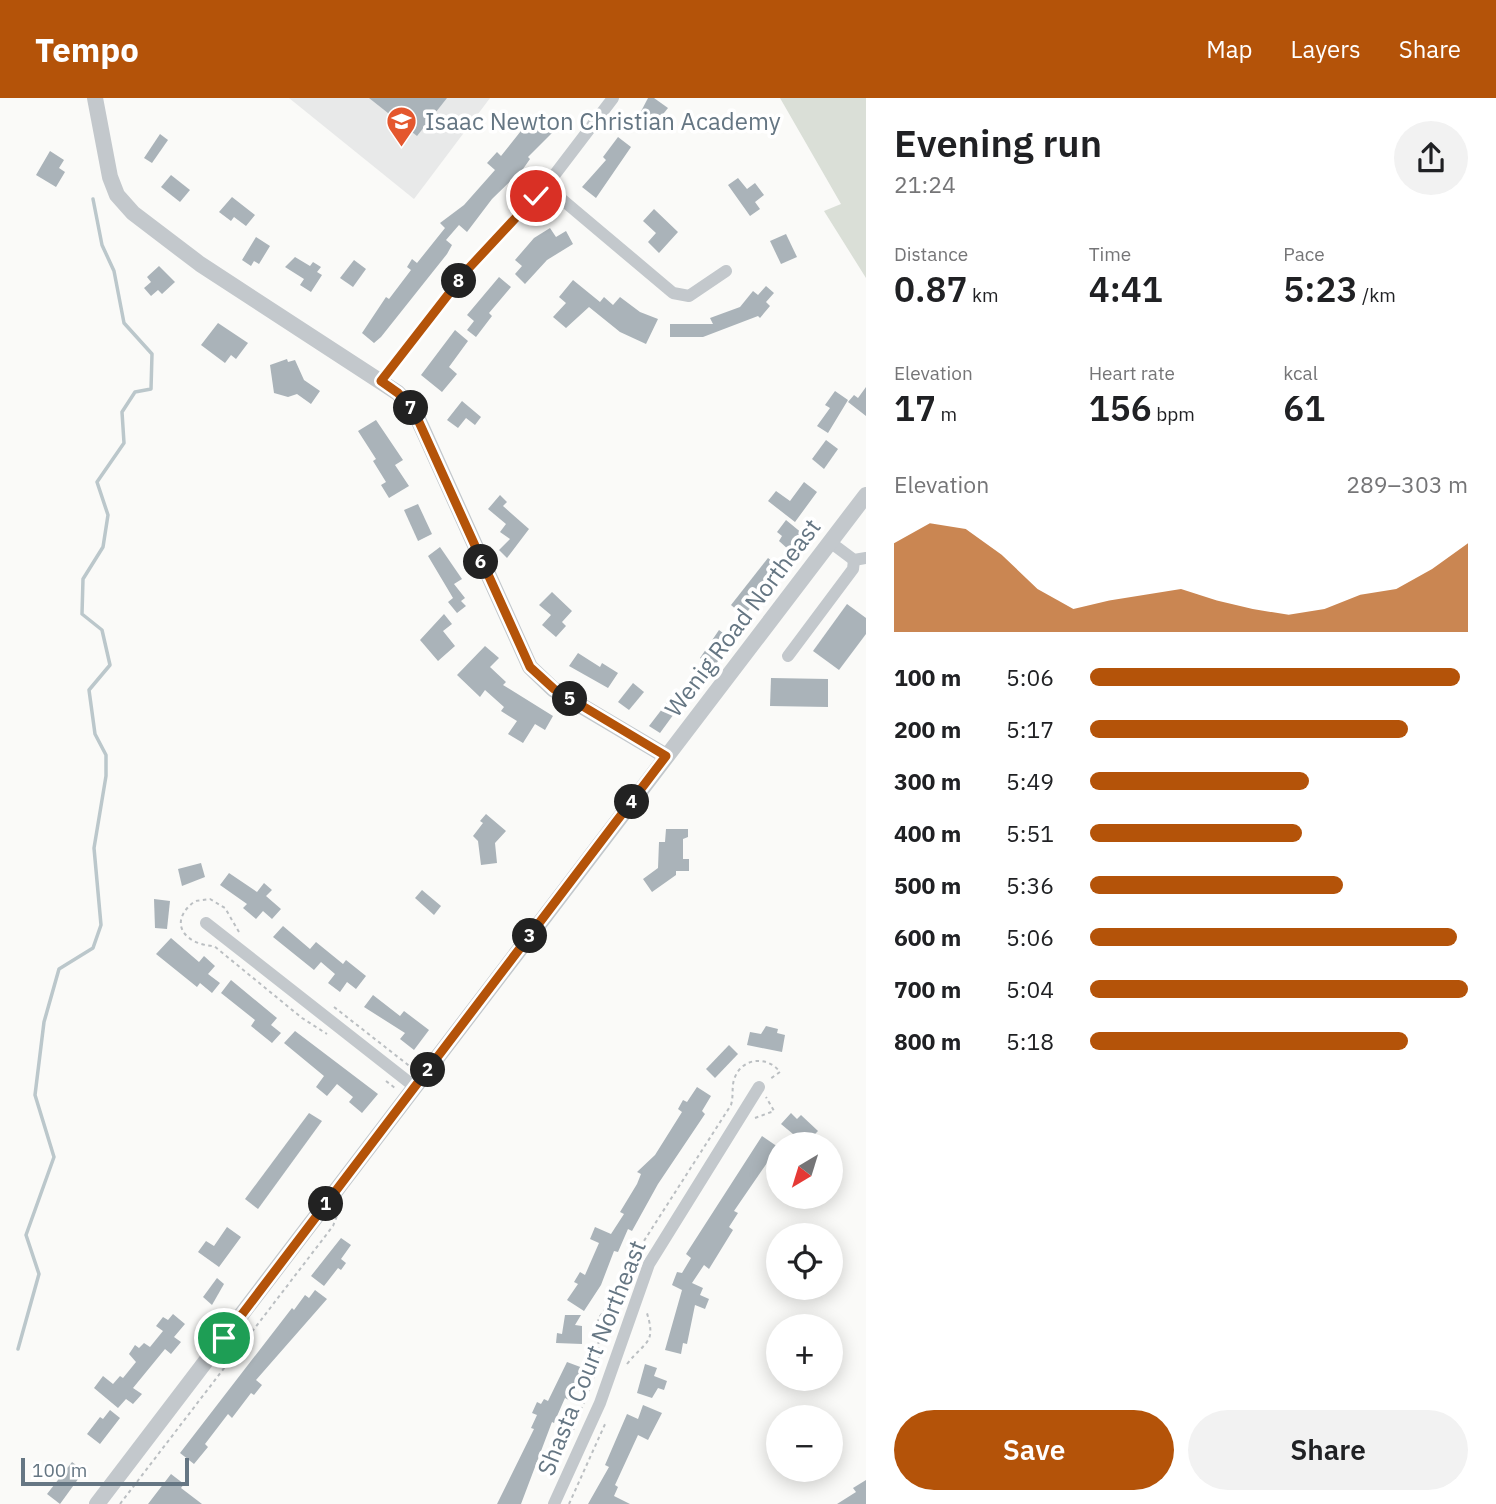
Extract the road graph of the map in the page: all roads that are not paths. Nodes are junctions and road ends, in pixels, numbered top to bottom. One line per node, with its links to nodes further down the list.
1 (96, 98): 5 (street)
2 (612, 98): 3 (street)
3 (546, 186): 4 (street); 5 (street)
4 (726, 271)
5 (381, 381): 10 (street)
6 (866, 495): 7 (street, Wenig Road Northeast)
7 (830, 542): 8 (street); 10 (street, Wenig Road Northeast)
8 (860, 559): 9 (street)
9 (788, 656)
10 (666, 756): 12 (street, Wenig Road Northeast)
11 (206, 923): 12 (street)
12 (415, 1087): 14 (street, Wenig Road Northeast)
13 (759, 1087): 15 (street, Shasta Court Northeast)
14 (103, 1502)
15 (554, 1504)

